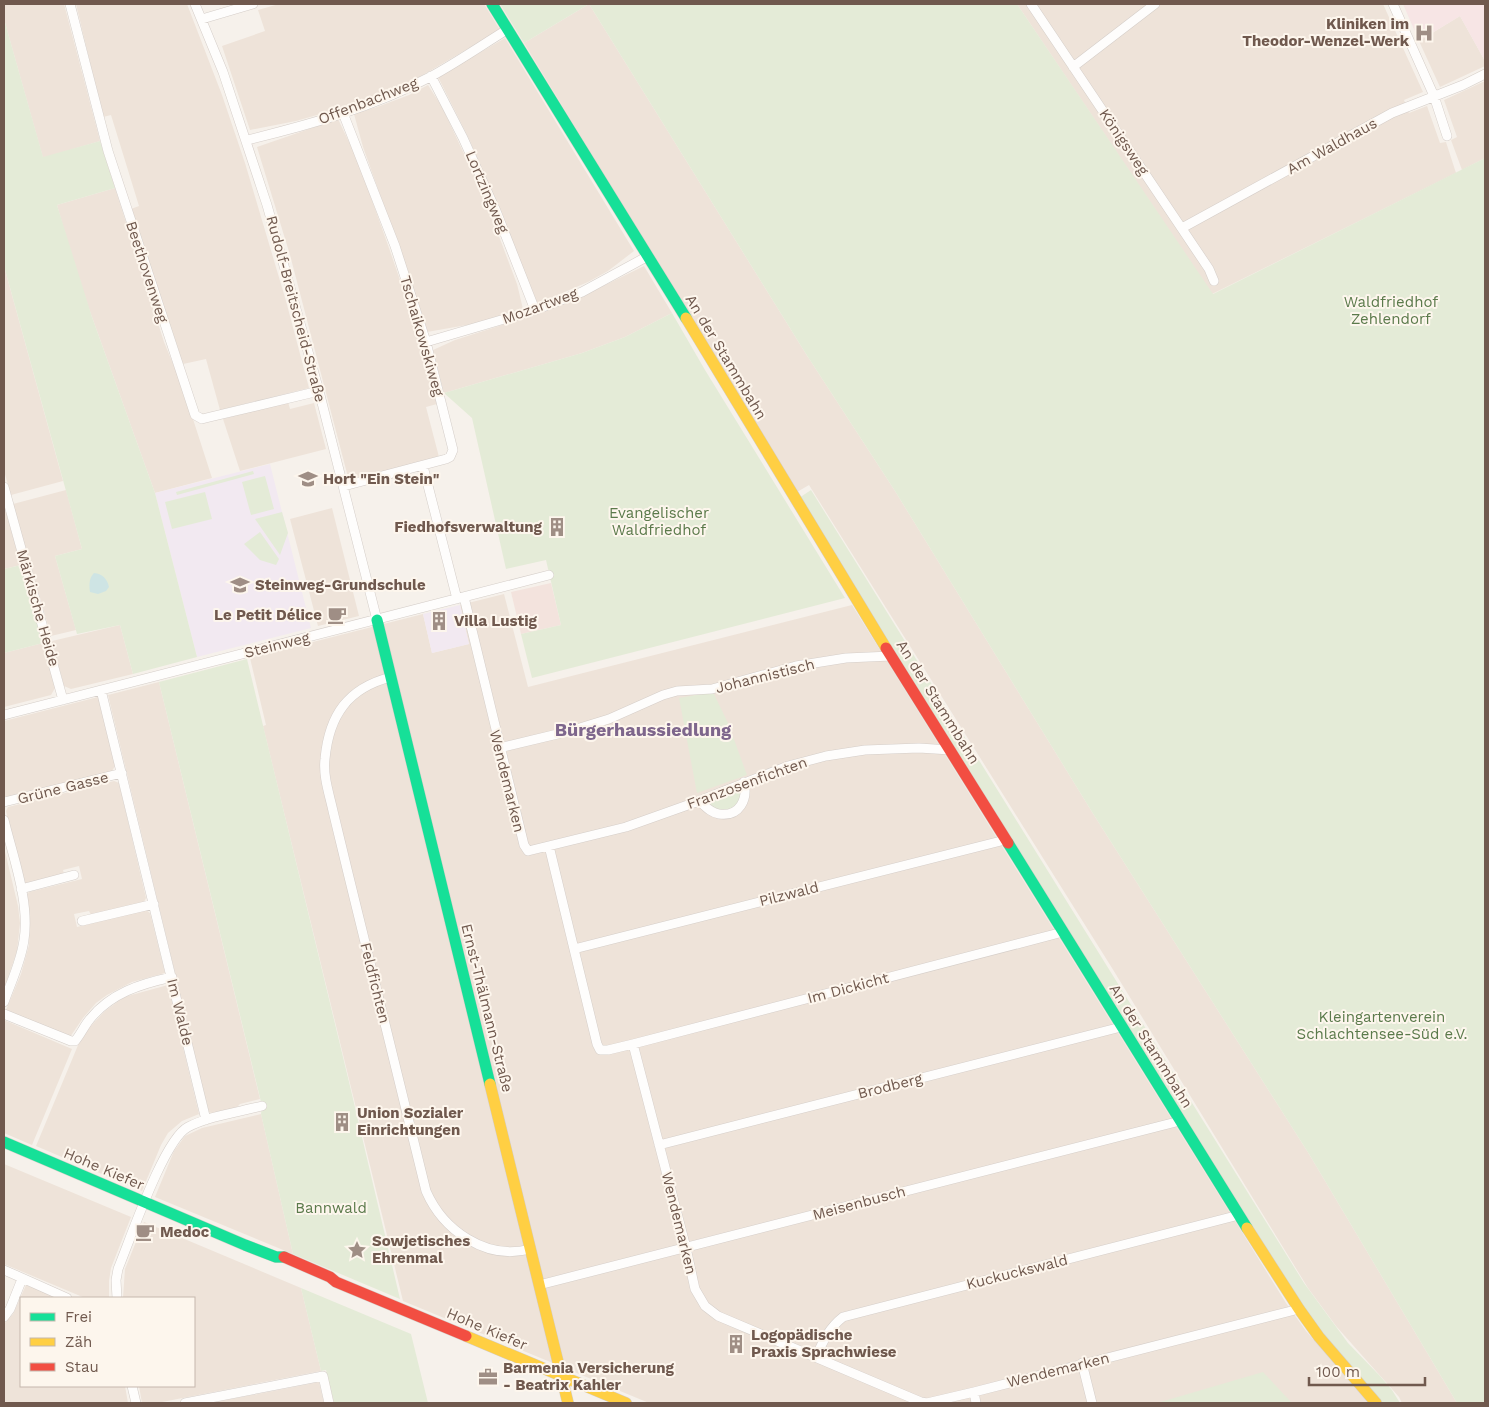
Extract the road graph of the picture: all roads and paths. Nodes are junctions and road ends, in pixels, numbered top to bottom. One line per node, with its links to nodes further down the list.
1 (70, 4): 22 (street, Beethovenweg)
2 (195, 4): 8 (street, Rudolf-Breitscheid-Straße)
3 (253, 4): 8 (street)
4 (492, 4): 9 (street, An der Stammbahn)
5 (1031, 4): 10 (street, Königsweg)
6 (1155, 4): 10 (street)
7 (1393, 4): 13 (street)
8 (202, 19): 16 (street, Rudolf-Breitscheid-Straße)
9 (508, 30): 12 (street, Offenbachweg); 18 (street, An der Stammbahn)
10 (1073, 67): 17 (street, Königsweg)
11 (1485, 74): 13 (street, Am Waldhaus)
12 (431, 76): 14 (street, Offenbachweg); 20 (street, Lortzingweg)
13 (1434, 96): 15 (street); 17 (street, Am Waldhaus)
14 (344, 113): 16 (street, Offenbachweg); 21 (street, Tschaikowskiweg)
15 (1447, 136)
16 (247, 140): 22 (street, Rudolf-Breitscheid-Straße)
17 (1182, 228): 19 (street, Königsweg)
18 (648, 256): 20 (street, Mozartweg); 30 (street, An der Stammbahn)
19 (1214, 281)
20 (535, 310): 21 (street, Mozartweg)
21 (426, 342): 23 (street, Tschaikowskiweg)
22 (319, 391): 24 (street, Rudolf-Breitscheid-Straße)
23 (422, 466): 24 (street, Tschaikowskiweg); 28 (street, Wendemarken)
24 (344, 486): 29 (street, Rudolf-Breitscheid-Straße)
25 (4, 487): 26 (street, Märkische Heide)
26 (6, 503): 33 (street, Märkische Heide)
27 (550, 575): 28 (street, Steinweg)
28 (460, 598): 29 (street, Steinweg); 35 (street, Wendemarken)
29 (377, 620): 31 (street, Ernst-Thälmann-Straße); 32 (street, Steinweg)
30 (891, 656): 35 (street, Johannistisch); 36 (street, An der Stammbahn)
31 (391, 677): 62 (street, Ernst-Thälmann-Straße); 62 (street, Feldfichten)
32 (101, 690): 33 (street, Steinweg); 37 (street, Im Walde)
33 (63, 700): 34 (street, Steinweg)
34 (4, 715)
35 (499, 748): 43 (street, Wendemarken)
36 (950, 750): 38 (street, Franzosenfichten); 42 (street, An der Stammbahn)
37 (122, 773): 40 (street, Grüne Gasse); 46 (street, Im Walde)
38 (744, 782): 39 (street, Franzosenfichten); 39 (street)
39 (699, 801): 43 (street, Franzosenfichten)
40 (4, 802)
41 (4, 820): 45 (street)
42 (1005, 840): 48 (street, An der Stammbahn); 49 (street, Pilzwald)
43 (549, 846): 49 (street)
44 (74, 875): 45 (street)
45 (21, 889): 51 (street)
46 (154, 904): 47 (street); 50 (street, Im Walde)
47 (82, 921)
48 (1063, 932): 53 (street, An der Stammbahn); 54 (street, Im Dickicht)
49 (574, 949): 54 (street)
50 (172, 977): 52 (street); 56 (street, Im Walde)
51 (4, 1002)
52 (4, 1014)
53 (1121, 1027): 57 (street, An der Stammbahn); 59 (street, Brodberg)
54 (633, 1044): 59 (street, Wendemarken)
55 (262, 1106): 56 (street)
56 (206, 1120): 60 (street)
57 (1180, 1121): 61 (street, An der Stammbahn); 63 (street, Meisenbusch)
58 (4, 1142): 60 (street, Hohe Kiefer)
59 (659, 1145): 63 (street, Wendemarken)
60 (144, 1202): 68 (street); 73 (street, Hohe Kiefer)
61 (1239, 1215): 69 (street, An der Stammbahn); 71 (street, Kuckuckswald)
62 (530, 1248): 66 (street, Ernst-Thälmann-Straße)
63 (686, 1248): 66 (street, Meisenbusch); 71 (street, Wendemarken)
64 (4, 1270): 65 (street)
65 (22, 1279): 67 (street); 70 (street)
66 (539, 1285): 73 (street, Ernst-Thälmann-Straße)
67 (66, 1297)
68 (116, 1297)
69 (1299, 1309): 72 (street, Wendemarken); 83 (street, An der Stammbahn)
70 (4, 1317)
71 (816, 1357): 75 (street, Wendemarken)
72 (1082, 1363): 75 (street, Wendemarken); 82 (street)
73 (561, 1378): 79 (street, Ernst-Thälmann-Straße); 80 (street, Hohe Kiefer)
74 (132, 1387): 76 (street)
75 (974, 1392): 81 (street)
76 (136, 1403)
77 (184, 1403): 78 (street)
78 (329, 1403)
79 (568, 1403)
80 (626, 1403)
81 (976, 1403)
82 (1092, 1403)
83 (1376, 1403)

